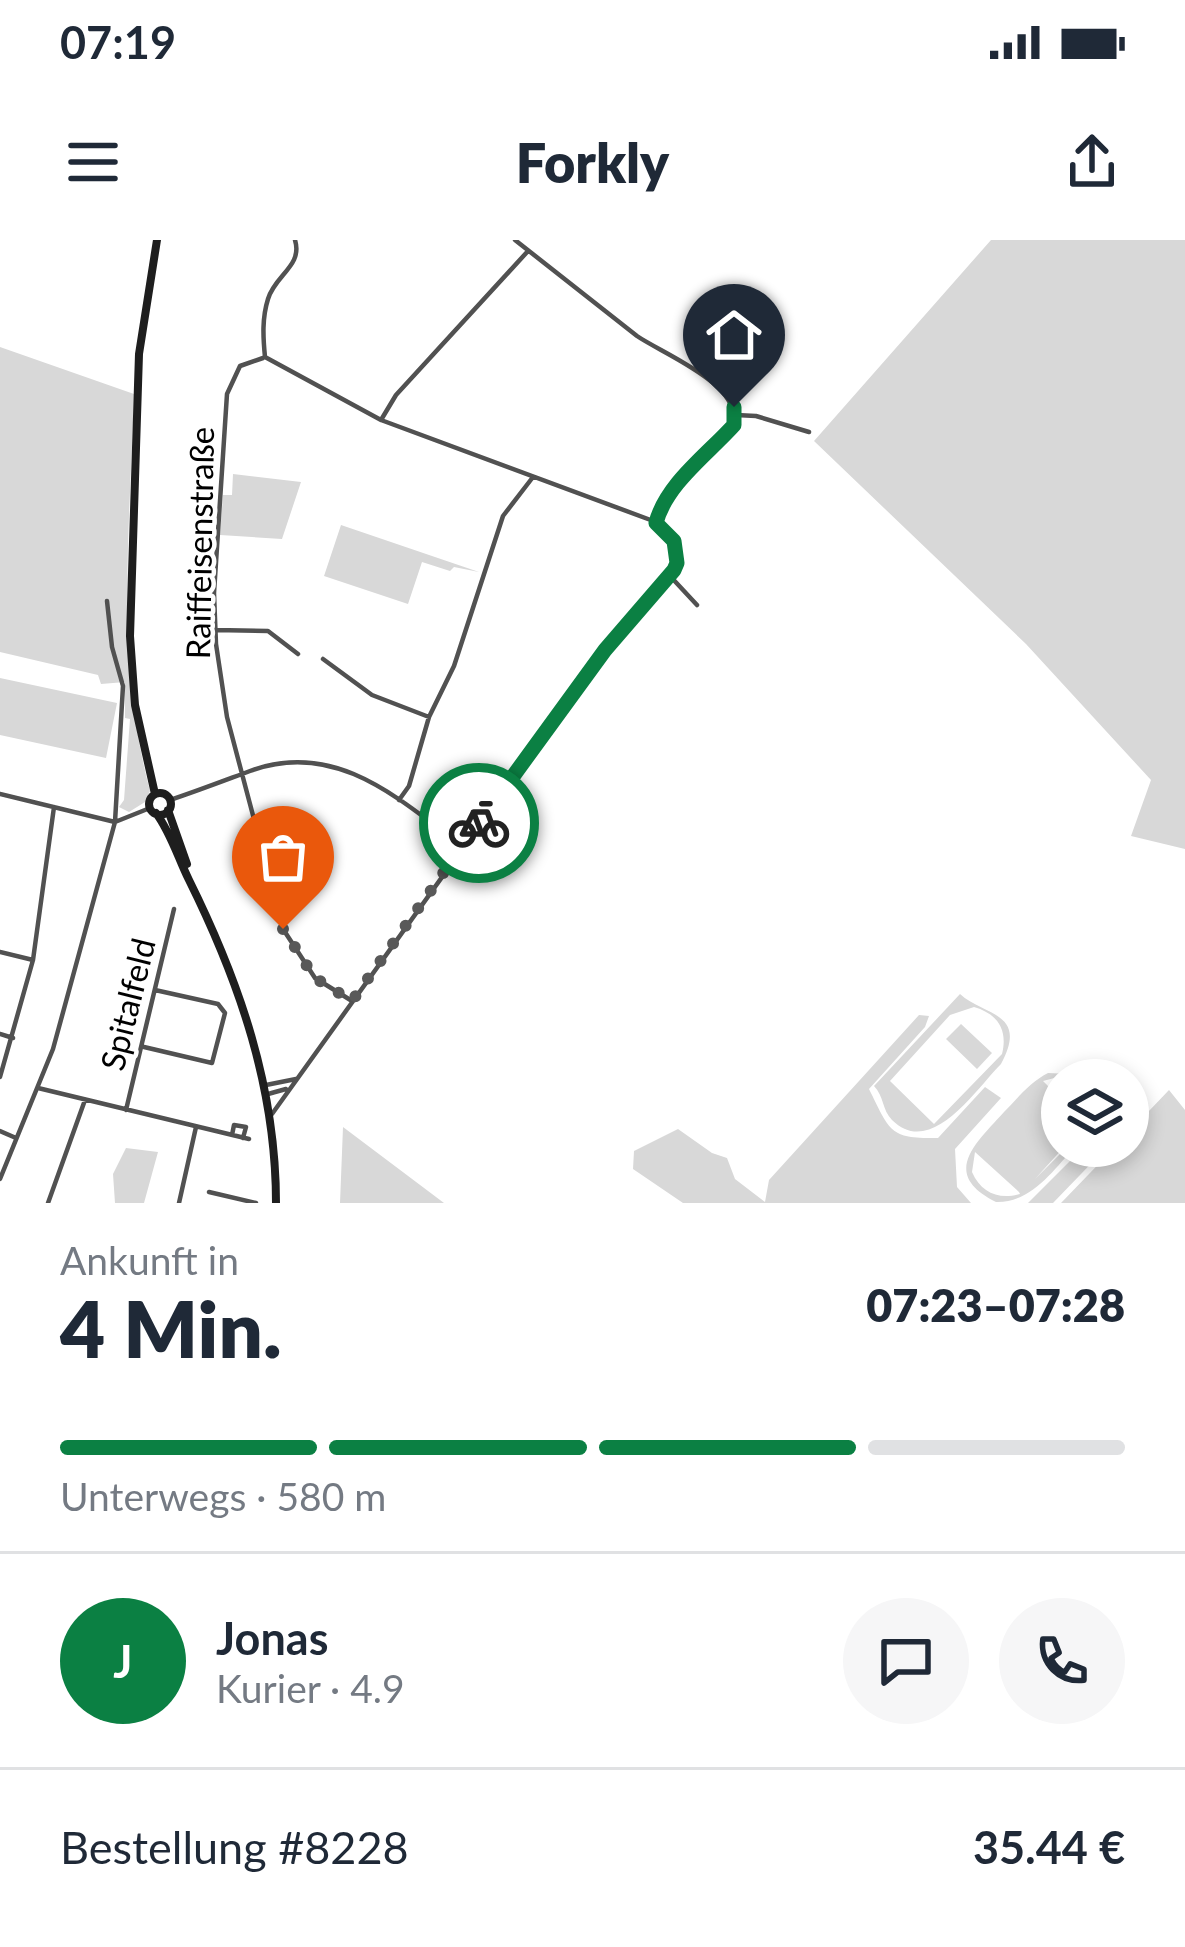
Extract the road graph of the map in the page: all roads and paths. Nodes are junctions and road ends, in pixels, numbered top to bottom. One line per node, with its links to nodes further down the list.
1 (157, 240): 20 (street)
2 (295, 240): 5 (street)
3 (515, 240): 4 (street)
4 (528, 251): 6 (street); 7 (street)
5 (266, 357): 7 (street); 14 (street, Raiffeisenstraße)
6 (736, 415): 8 (street); 10 (street)
7 (382, 421): 9 (street)
8 (809, 432)
9 (533, 477): 10 (street); 17 (street)
10 (656, 523): 11 (street)
11 (670, 576): 13 (street); 26 (street)
12 (107, 601): 25 (street)
13 (697, 605)
14 (215, 630): 15 (street); 18 (street, Raiffeisenstraße)
15 (298, 654)
16 (323, 659): 17 (street)
17 (429, 717): 21 (street)
18 (241, 775): 21 (street); 22 (street); 32 (street, Raiffeisenstraße)
19 (0, 794): 23 (street)
20 (155, 794): 22 (street); 24 (street)
21 (399, 800): 26 (street)
22 (169, 805): 24 (street); 27 (street)
23 (54, 806): 25 (street); 30 (street)
24 (153, 811): 25 (street); 27 (street)
25 (115, 822): 39 (street)
26 (462, 847): 32 (street)
27 (200, 899): 40 (street)
28 (174, 909): 31 (street, Spitalfeld)
29 (0, 952): 30 (street)
30 (33, 960): 34 (street)
31 (155, 990): 35 (street, Spitalfeld); 35 (street)
32 (352, 1001): 37 (street)
33 (0, 1034): 34 (street)
34 (14, 1038): 36 (street)
35 (141, 1047): 42 (street, Spitalfeld)
36 (0, 1077)
37 (296, 1079): 38 (street); 40 (street)
38 (291, 1086): 40 (street); 43 (street)
39 (38, 1088): 41 (street); 46 (street)
40 (267, 1089): 43 (street)
41 (85, 1100): 42 (street); 50 (street)
42 (126, 1110): 44 (street)
43 (271, 1114): 53 (street)
44 (196, 1127): 47 (street); 51 (street)
45 (0, 1131): 46 (street)
46 (16, 1138): 48 (street)
47 (246, 1139)
48 (0, 1179)
49 (209, 1192): 52 (street)
50 (48, 1203)
51 (179, 1203)
52 (256, 1203)
53 (276, 1203)

